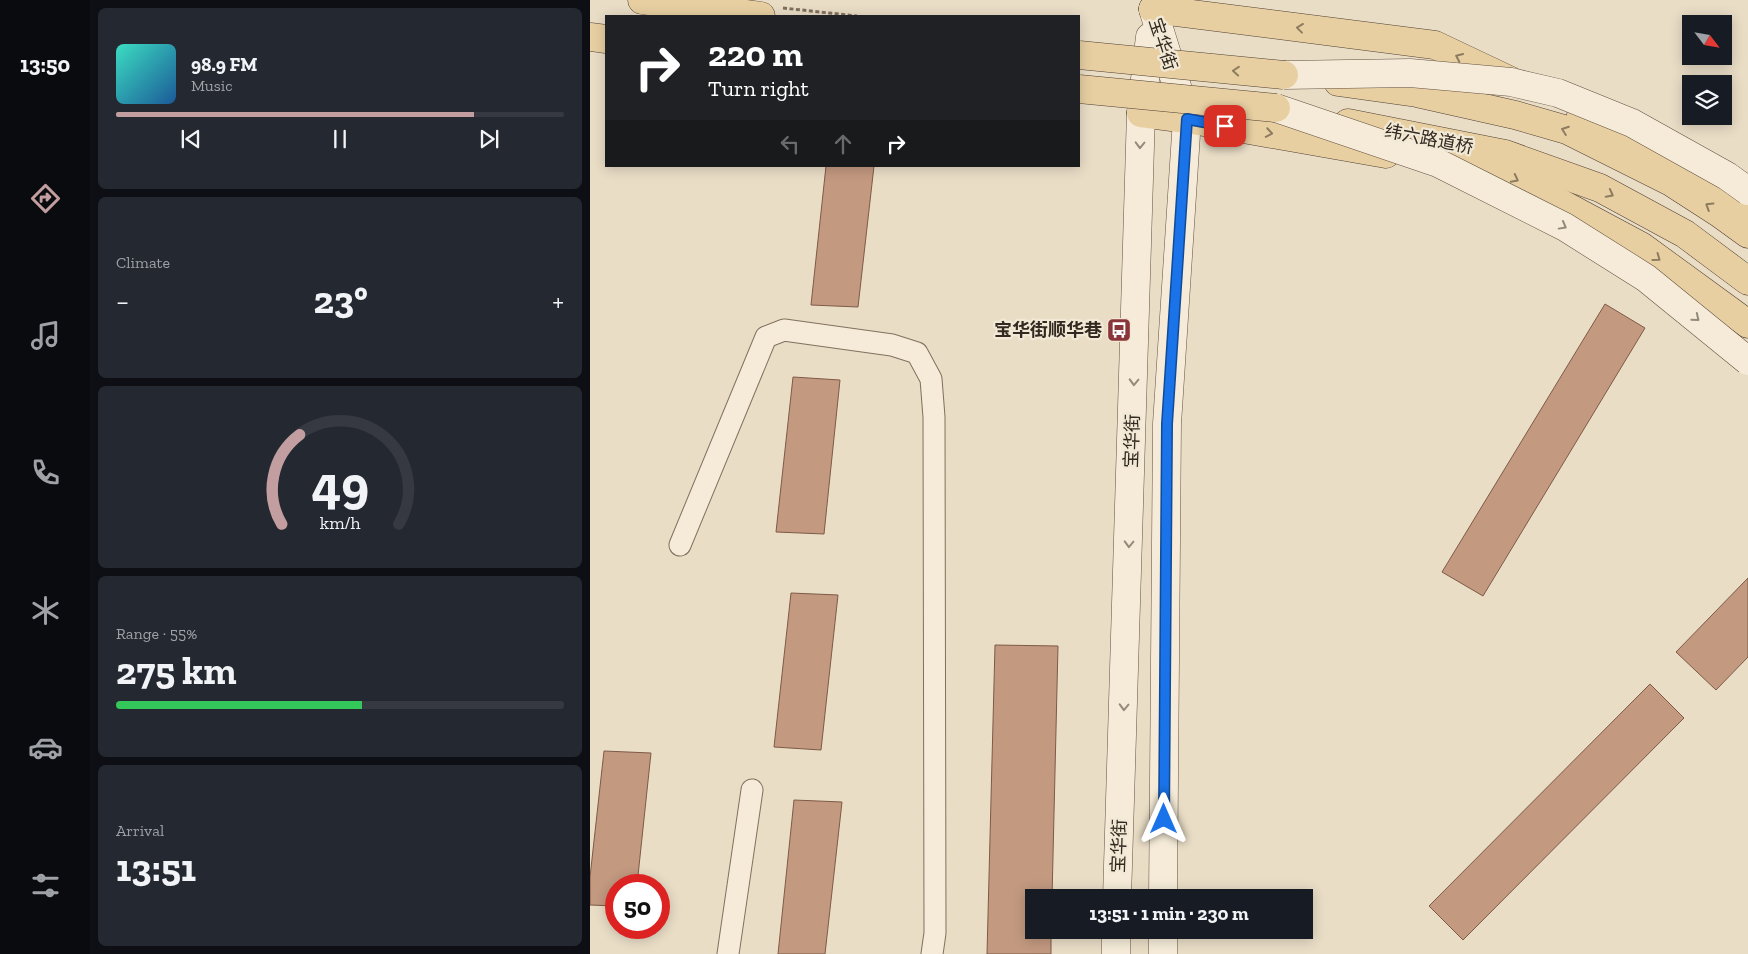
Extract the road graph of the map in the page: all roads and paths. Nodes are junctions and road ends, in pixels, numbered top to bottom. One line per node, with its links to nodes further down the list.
1 (642, 0): 3 (main road)
2 (1154, 9): 11 (main road, 宝华街); 12 (main road, 宝华街); 14 (main road, one-way to 2)
3 (772, 12): 4 (path)
4 (835, 15)
5 (590, 38): 6 (main road)
6 (605, 40)
7 (1080, 55): 8 (main road, one-way to 7, bridge)
8 (1284, 75): 13 (main road, bridge); 15 (main road, one-way to 8, bridge)
9 (1080, 89): 10 (main road, 纬六路道桥, bridge)
10 (1276, 108): 16 (main road, 纬六路道桥, one-way to 16, bridge); 18 (main road, one-way to 18, bridge)
11 (1141, 113): 12 (main road); 21 (main road, 宝华街, one-way to 21)
12 (1187, 119): 17 (main road, one-way to 17); 22 (main road, 宝华街)
13 (1748, 191)
14 (1748, 211)
15 (1748, 234)
16 (1748, 281)
17 (1748, 324)
18 (1748, 361)
19 (680, 545): 26 (street)
20 (752, 790): 25 (street)
21 (1118, 889)
22 (1163, 889)
23 (1116, 939): 27 (main road)
24 (1163, 939): 28 (main road)
25 (728, 954)
26 (932, 954)
27 (1116, 954)
28 (1163, 954)

